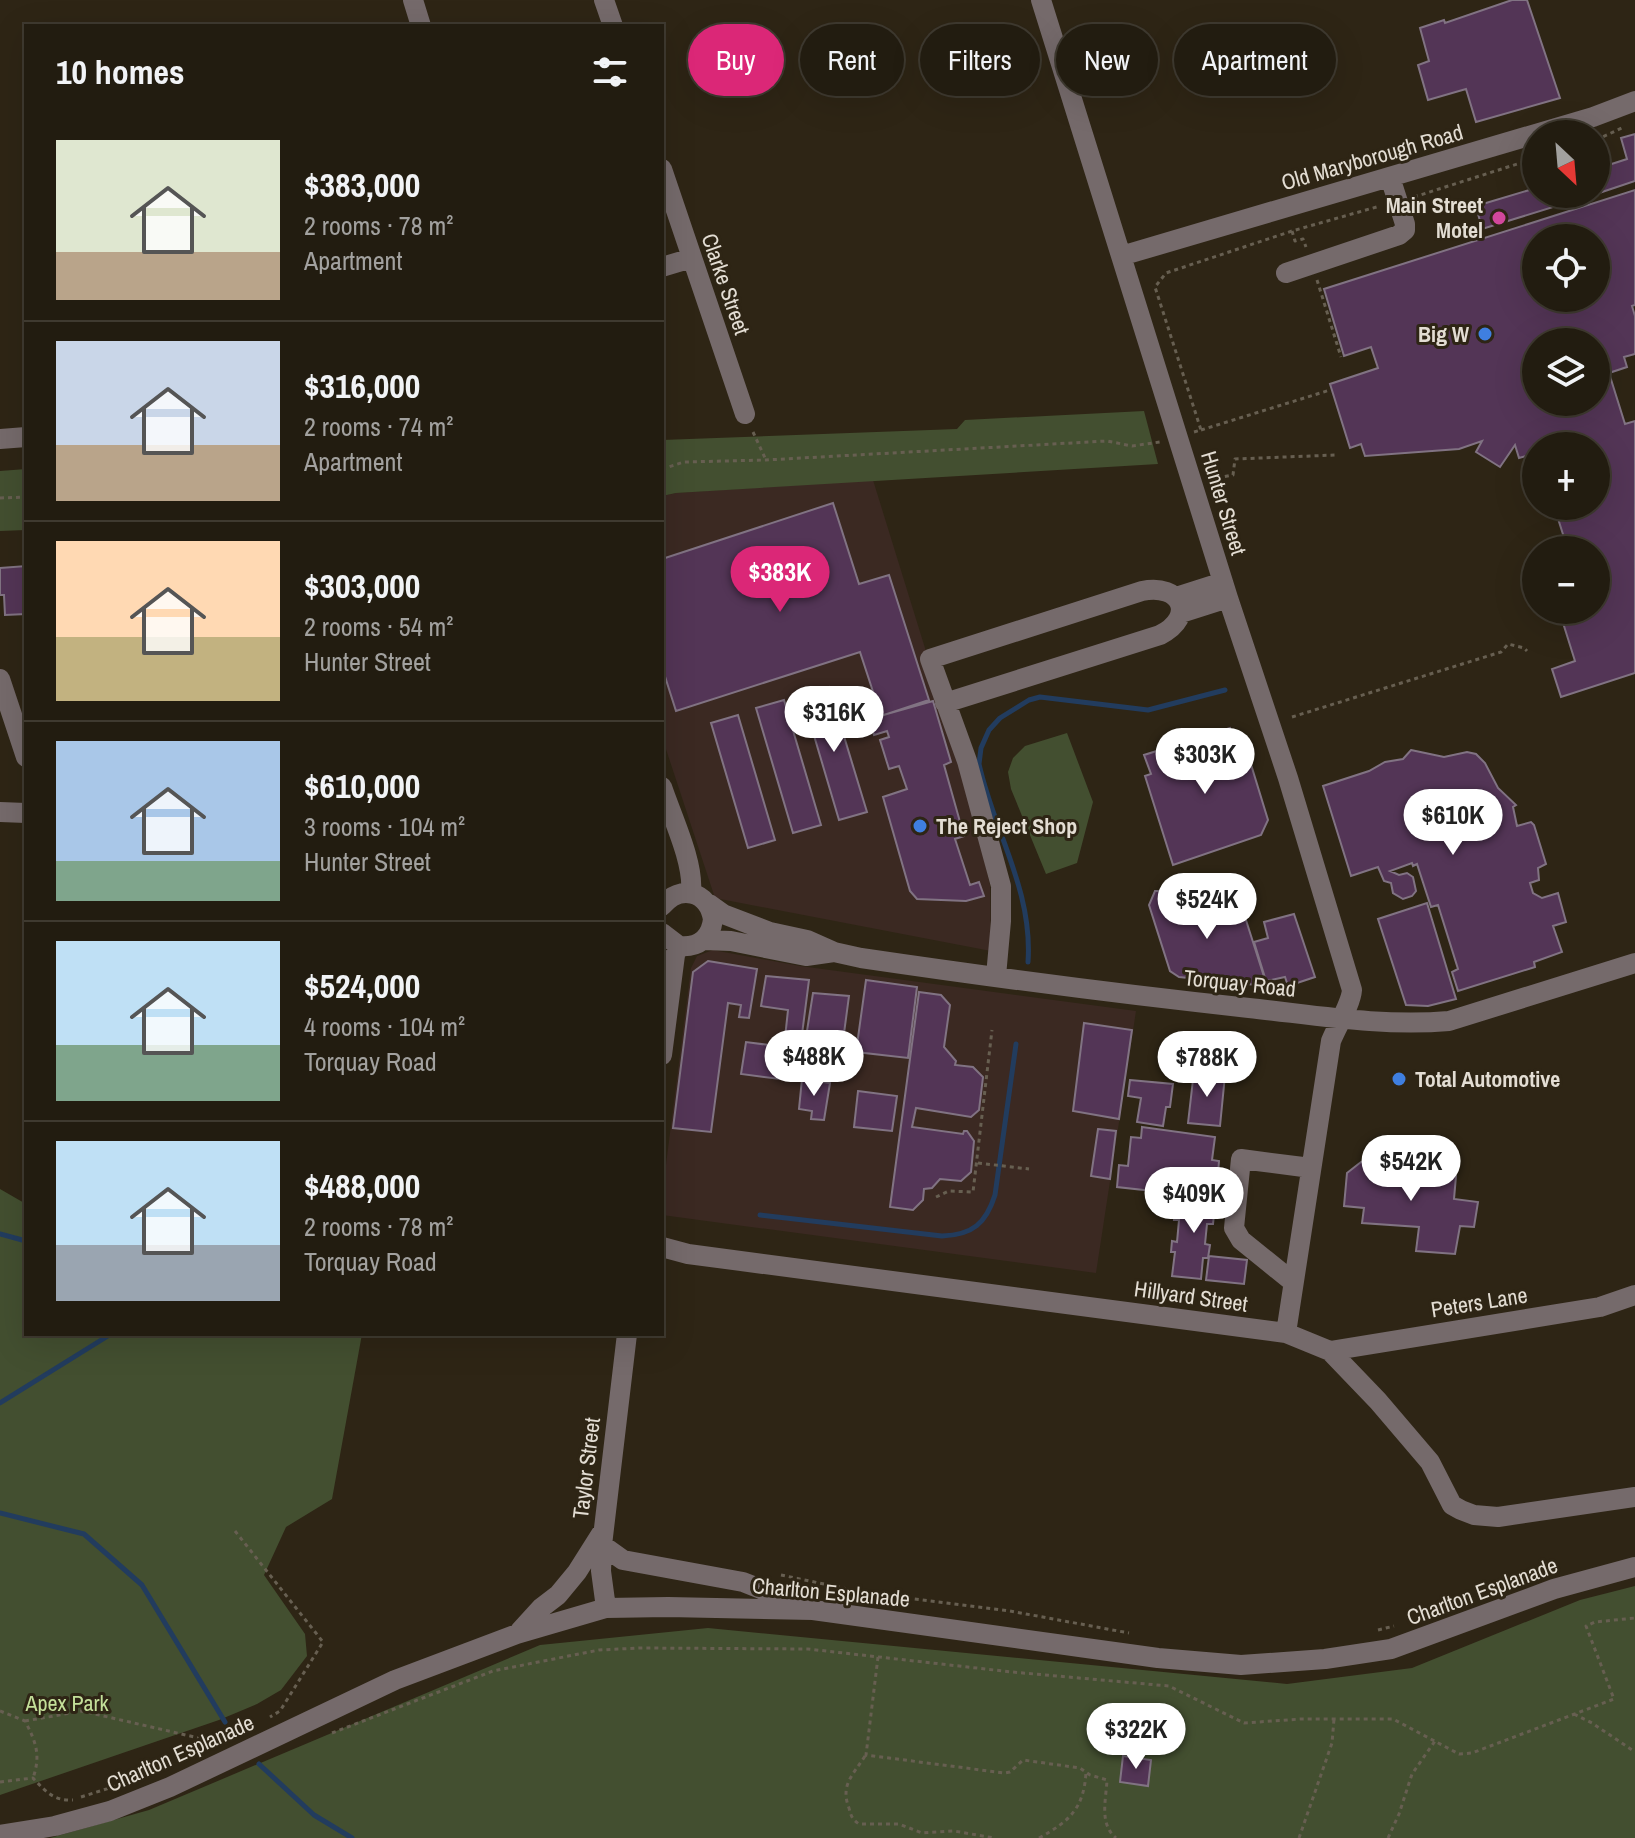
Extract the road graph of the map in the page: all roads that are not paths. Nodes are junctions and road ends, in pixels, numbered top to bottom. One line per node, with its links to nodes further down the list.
1 (413, 0): 4 (street)
2 (604, 0): 5 (street)
3 (1041, 0): 9 (street, Hunter Street)
4 (420, 24)
5 (612, 24)
6 (1635, 101): 8 (street, Old Maryborough Road)
7 (664, 175): 10 (street, Clarke Street)
8 (1390, 177): 9 (street, Old Maryborough Road); 12 (street)
9 (1121, 256): 16 (street, Hunter Street)
10 (692, 258): 11 (street); 13 (street, Clarke Street)
11 (664, 266)
12 (1286, 273)
13 (745, 414)
14 (24, 437): 15 (street)
15 (0, 439)
16 (1225, 590): 17 (street); 32 (street, Hunter Street)
17 (1179, 605): 19 (street); 19 (street)
18 (0, 679): 20 (street)
19 (945, 703): 31 (street)
20 (24, 751)
21 (664, 793): 24 (street)
22 (0, 812): 23 (street)
23 (24, 813)
24 (700, 898): 25 (street); 27 (street); 29 (street, Torquay Road)
25 (664, 901)
26 (664, 935): 28 (street)
27 (704, 940): 28 (street, Torquay Road); 29 (street, Torquay Road)
28 (679, 946): 33 (street)
29 (834, 952): 31 (street, Torquay Road)
30 (1635, 963): 32 (street, Torquay Road)
31 (996, 976): 32 (street, Torquay Road)
32 (1340, 1018): 34 (street, Hunter Street)
33 (664, 1040)
34 (1311, 1168): 36 (street, Hunter Street); 36 (street)
35 (664, 1247): 38 (street, Hillyard Street)
36 (1293, 1282): 38 (street, Hunter Street)
37 (1635, 1295): 40 (street, Peters Lane)
38 (1286, 1333): 40 (street, Hillyard Street)
39 (627, 1336): 42 (street, Taylor Street)
40 (1330, 1351): 41 (street, Hillyard Street)
41 (1635, 1497)
42 (602, 1537): 44 (street, Taylor Street); 45 (street); 46 (street)
43 (1635, 1567): 45 (street, Charlton Esplanade)
44 (606, 1608): 45 (street, Charlton Esplanade); 46 (street, Charlton Esplanade)
45 (813, 1610)
46 (517, 1634): 47 (street, Charlton Esplanade)
47 (0, 1835)

